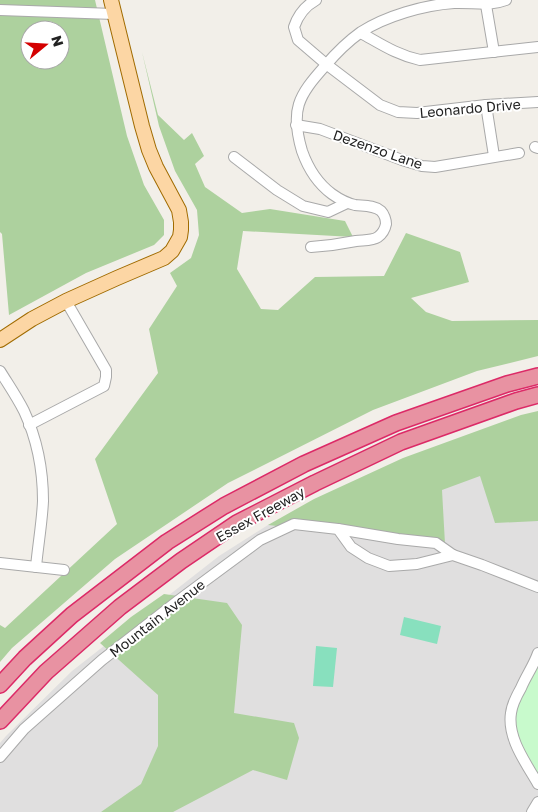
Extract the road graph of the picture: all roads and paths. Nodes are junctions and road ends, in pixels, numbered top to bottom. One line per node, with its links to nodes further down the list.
1 (316, 0): 10 (street, Leonardo Drive)
2 (506, 0): 4 (street)
3 (418, 4): 4 (street); 7 (street)
4 (486, 5): 9 (street)
5 (113, 7): 6 (street); 19 (main road)
6 (0, 10)
7 (361, 33): 9 (street); 10 (street)
8 (538, 48): 9 (street)
9 (494, 52)
10 (326, 64): 12 (street, Leonardo Drive); 13 (street)
11 (538, 102): 12 (street, Leonardo Drive)
12 (486, 105): 15 (street)
13 (296, 125): 15 (street, Dezenzo Lane); 17 (street)
14 (519, 153): 15 (street, Dezenzo Lane)
15 (494, 156)
16 (234, 157): 17 (street)
17 (347, 202): 18 (street)
18 (311, 247)
19 (66, 301): 20 (main road); 24 (street)
20 (0, 340)
21 (0, 371): 24 (street)
22 (538, 376): 32 (highway, Essex Freeway)
23 (538, 395): 33 (highway, Essex Freeway)
24 (30, 425): 28 (street)
25 (338, 529): 26 (street, Mountain Avenue); 26 (street, Mountain Avenue); 34 (street, Mountain Avenue)
26 (453, 556): 30 (street, Mountain Avenue)
27 (0, 563): 28 (street)
28 (36, 567): 29 (street)
29 (64, 570)
30 (538, 587)
31 (538, 653): 35 (street)
32 (0, 685)
33 (0, 721)
34 (0, 757)
35 (538, 784)
36 (538, 802): 37 (street)
37 (532, 812)

